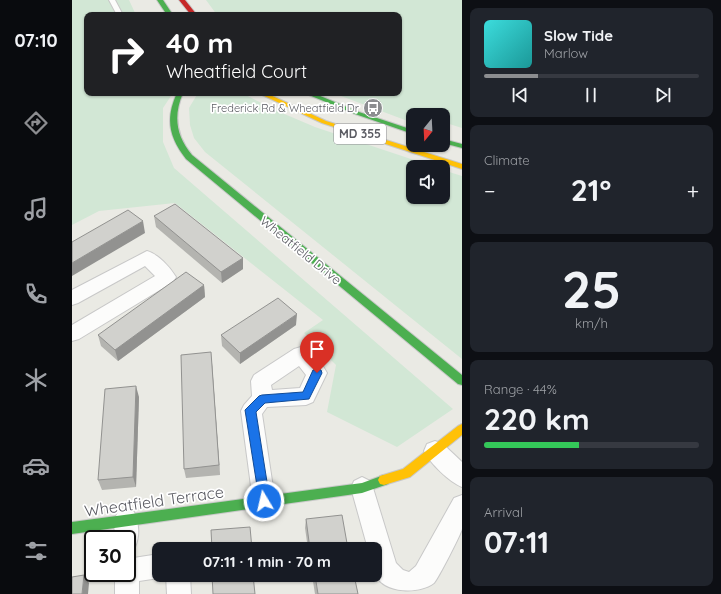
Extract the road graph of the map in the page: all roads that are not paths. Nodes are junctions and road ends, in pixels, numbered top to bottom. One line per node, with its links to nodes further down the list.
1 (112, 0): 4 (lane)
2 (160, 0): 5 (street)
3 (182, 0): 6 (street)
4 (118, 12)
5 (168, 12)
6 (192, 12)
7 (182, 96): 16 (street, Wheatfield Drive)
8 (268, 96): 13 (street, MD 355)
9 (309, 96): 10 (street, MD 355)
10 (406, 130)
11 (450, 143): 12 (street)
12 (462, 146)
13 (462, 167)
14 (72, 298): 15 (street)
15 (72, 334)
16 (462, 381)
17 (262, 399): 22 (street)
18 (462, 429): 19 (street, Wheatfield Terrace)
19 (435, 451): 20 (street); 21 (street, Wheatfield Terrace)
20 (462, 477)
21 (362, 488): 22 (street, Wheatfield Terrace); 23 (street)
22 (264, 501): 25 (street, Wheatfield Terrace)
23 (462, 506)
24 (72, 528): 25 (street, Wheatfield Terrace)
25 (126, 530)
26 (152, 567): 27 (street)
27 (136, 570)
28 (127, 582): 30 (street)
29 (178, 582): 31 (street)
30 (127, 594)
31 (179, 594)

